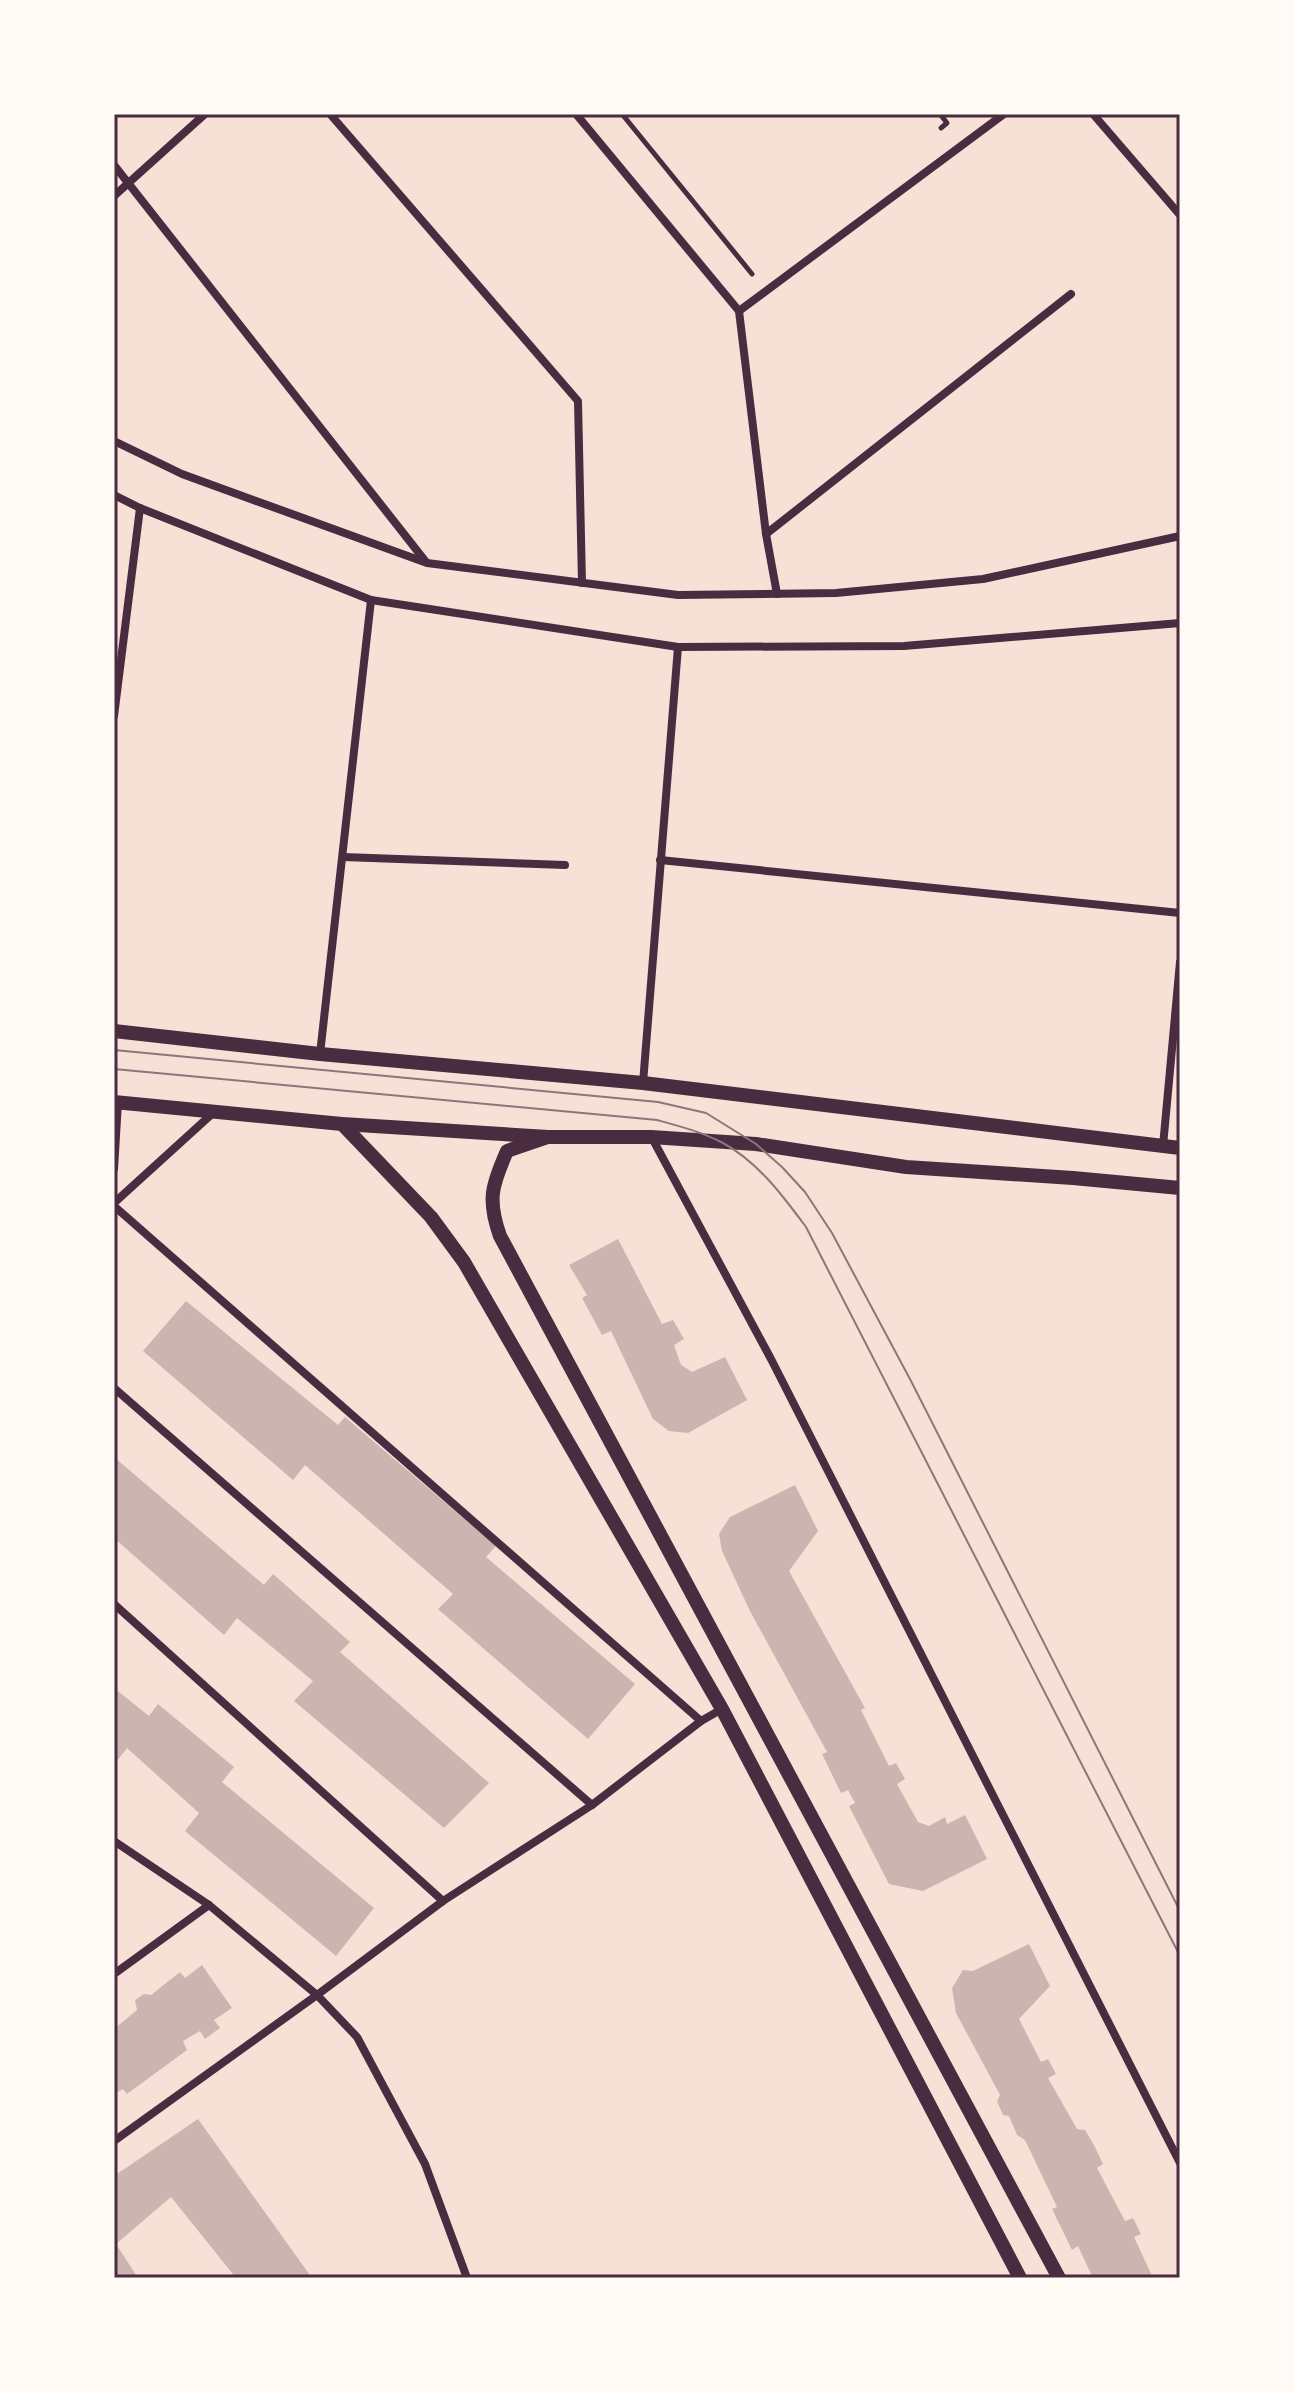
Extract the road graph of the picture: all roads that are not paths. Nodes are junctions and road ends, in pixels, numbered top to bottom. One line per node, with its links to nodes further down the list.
1 (205, 114): 7 (street)
2 (330, 114): 18 (street)
3 (576, 114): 11 (street)
4 (1004, 114): 11 (street)
5 (1093, 114): 9 (street)
6 (114, 165): 7 (street)
7 (128, 183): 8 (street); 17 (street)
8 (114, 196)
9 (1180, 215)
10 (1071, 294): 15 (street)
11 (739, 311): 15 (street)
12 (114, 441): 17 (street)
13 (114, 495): 14 (street)
14 (140, 508): 20 (street); 23 (street)
15 (766, 534): 19 (street)
16 (1180, 536): 19 (street)
17 (427, 563): 18 (street)
18 (582, 583): 19 (street)
19 (777, 594)
20 (371, 600): 22 (street); 24 (street)
21 (1180, 623): 22 (street)
22 (678, 647): 25 (street)
23 (114, 716)
24 (343, 857): 26 (street); 30 (street)
25 (660, 860): 27 (street); 31 (street)
26 (565, 865)
27 (1180, 913)
28 (1180, 962): 37 (street)
29 (114, 1031): 30 (street)
30 (320, 1054): 31 (street)
31 (643, 1083): 37 (street)
32 (116, 1102): 33 (street); 39 (street)
33 (213, 1113): 34 (street); 41 (street)
34 (342, 1124): 35 (street); 44 (street)
35 (548, 1137): 36 (street); 56 (street)
36 (651, 1137): 40 (street); 53 (street)
37 (1163, 1146): 38 (street)
38 (1180, 1148)
39 (114, 1169)
40 (1180, 1188)
41 (114, 1204): 45 (street)
42 (114, 1388): 46 (street)
43 (114, 1604): 48 (street)
44 (722, 1709): 45 (street); 55 (street)
45 (701, 1721): 46 (street)
46 (592, 1805): 48 (street)
47 (114, 1841): 49 (street)
48 (443, 1901): 51 (street)
49 (209, 1905): 50 (street); 51 (street)
50 (114, 1974)
51 (317, 1995): 52 (street); 54 (street)
52 (114, 2141)
53 (1180, 2163)
54 (467, 2278)
55 (1020, 2278)
56 (1059, 2278)

